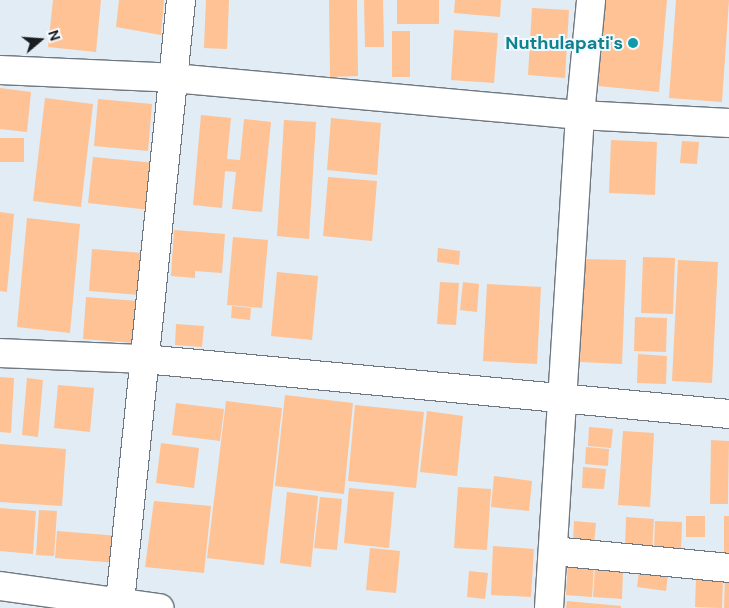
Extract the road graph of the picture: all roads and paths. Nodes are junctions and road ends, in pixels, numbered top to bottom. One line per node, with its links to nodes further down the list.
1 (182, 0): 4 (street)
2 (591, 0): 5 (street)
3 (0, 70): 4 (street)
4 (173, 78): 5 (street); 8 (street)
5 (580, 115): 6 (street); 9 (street)
6 (729, 123)
7 (0, 353): 8 (street)
8 (144, 359): 9 (street); 14 (street)
9 (562, 400): 10 (street); 11 (street)
10 (729, 414)
11 (553, 551): 12 (street); 16 (street)
12 (729, 568)
13 (0, 586): 14 (street)
14 (120, 602): 15 (street)
15 (160, 608)
16 (549, 608)

